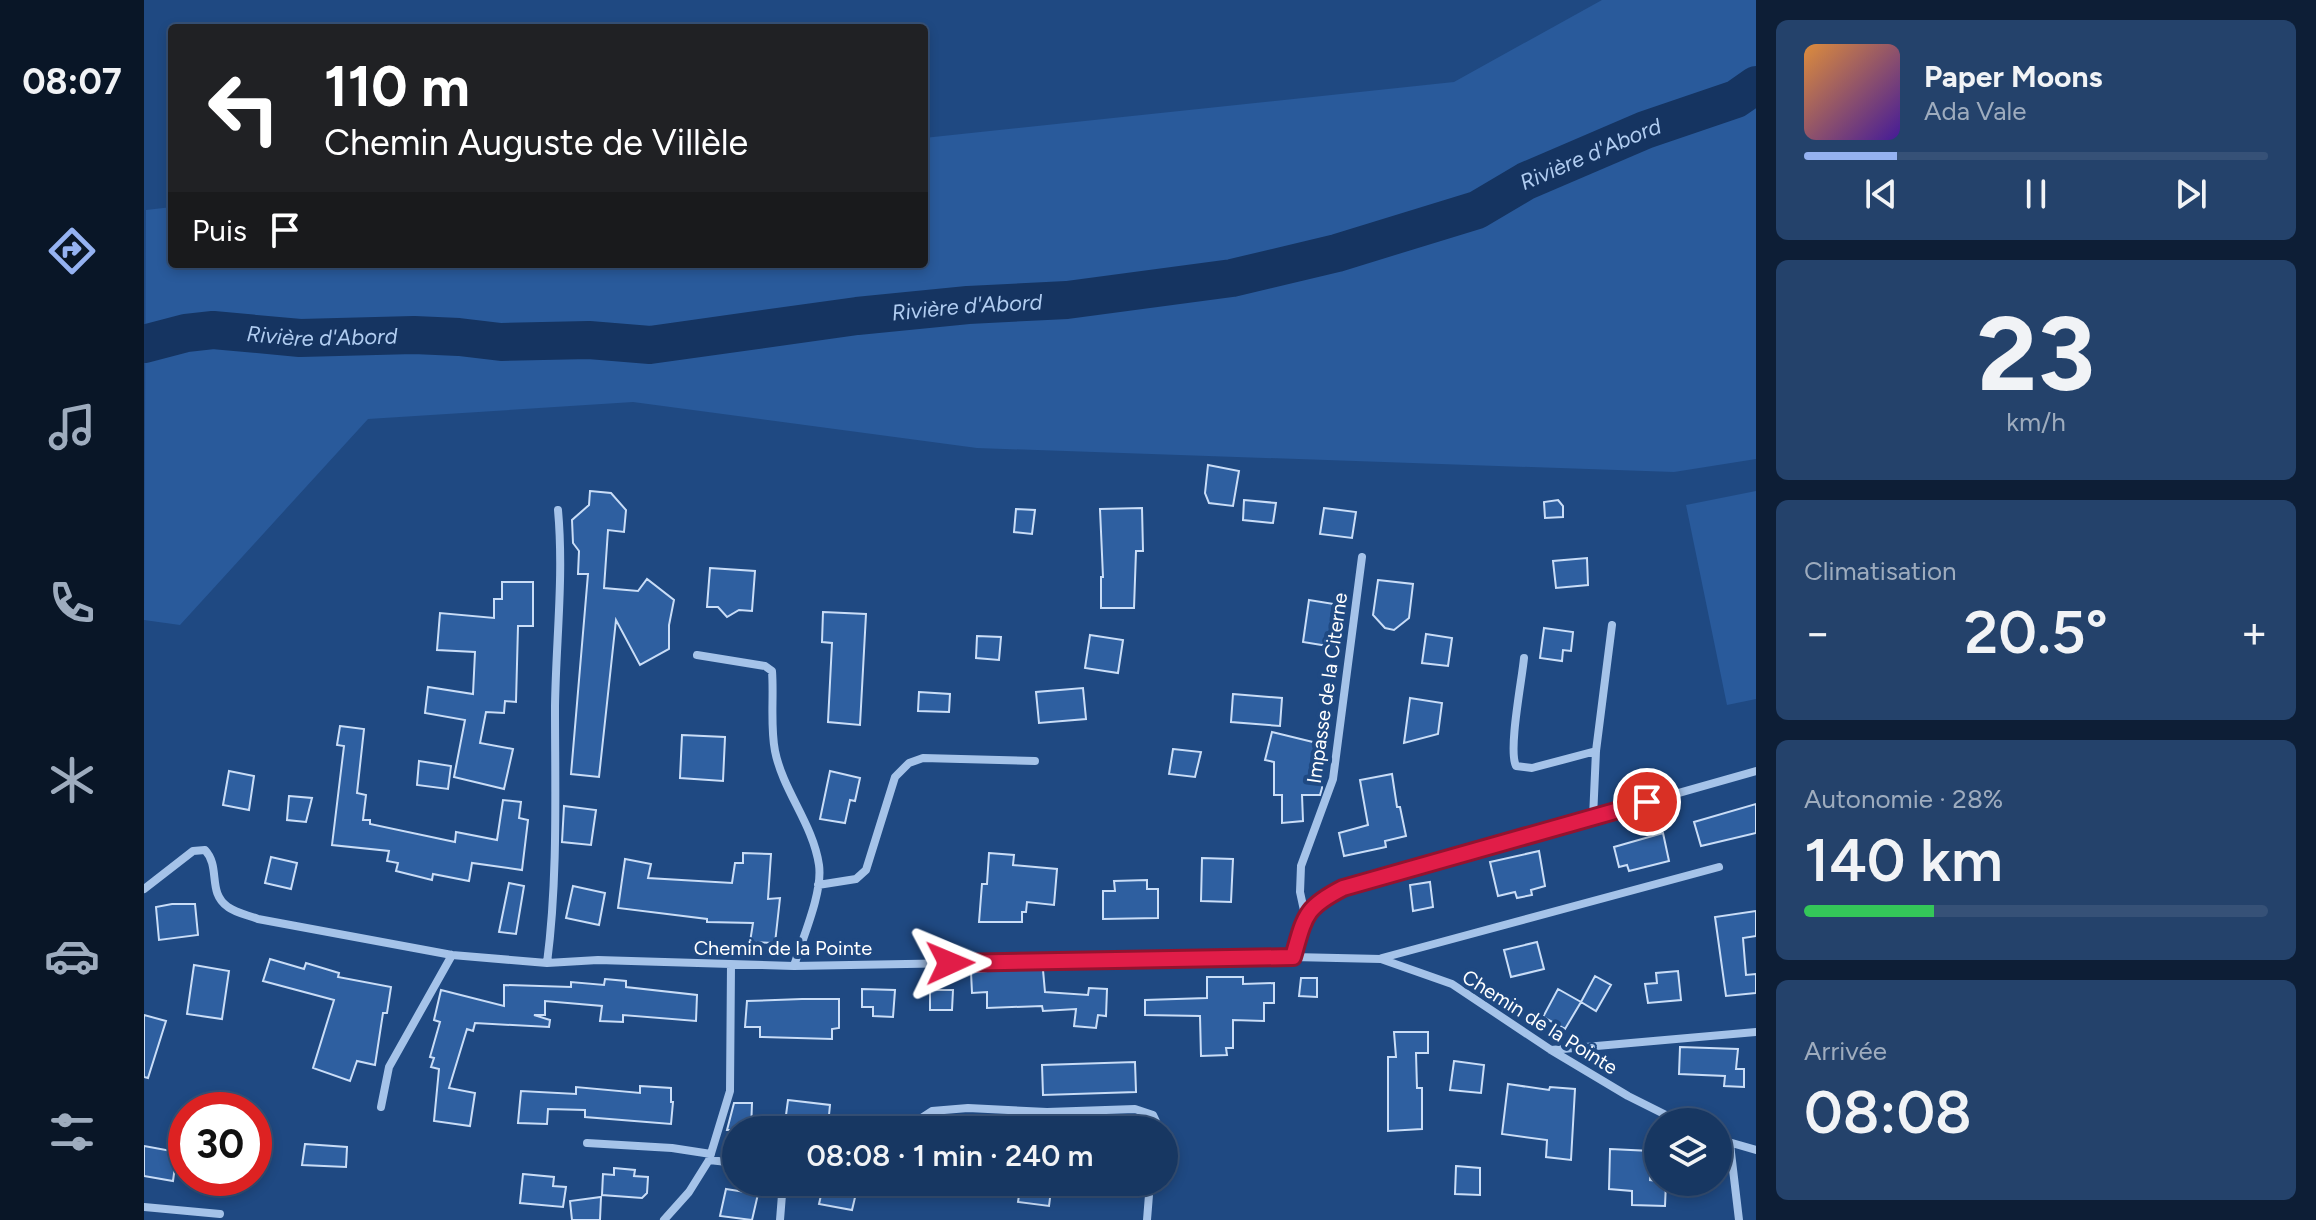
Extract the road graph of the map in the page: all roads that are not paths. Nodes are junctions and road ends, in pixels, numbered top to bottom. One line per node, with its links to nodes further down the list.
1 (558, 510): 17 (street)
2 (1362, 557): 13 (street, Impasse de la Citerne)
3 (1612, 625): 6 (street)
4 (697, 655): 11 (street)
5 (1524, 658): 6 (street)
6 (1596, 751): 9 (street)
7 (1035, 761): 11 (street)
8 (1756, 771): 9 (street)
9 (1593, 818): 13 (street)
10 (1719, 867): 16 (street)
11 (818, 885): 19 (street)
12 (144, 889): 14 (street, Chemin de la Pointe)
13 (1305, 915): 15 (street)
14 (452, 955): 17 (street, Chemin de la Pointe); 22 (street)
15 (1293, 957): 16 (street, Chemin de la Pointe); 19 (street, Chemin de la Pointe)
16 (1381, 959): 21 (street, Chemin de la Pointe)
17 (547, 963): 18 (street, Chemin de la Pointe)
18 (731, 965): 19 (street, Chemin de la Pointe); 29 (street)
19 (794, 966)
20 (1756, 1032): 21 (street)
21 (1551, 1050): 23 (street, Chemin de la Pointe)
22 (381, 1107)
23 (1652, 1108)
24 (924, 1116): 25 (street)
25 (1153, 1116)
26 (587, 1143): 29 (street)
27 (1732, 1144): 28 (street)
28 (1756, 1150)
29 (710, 1157): 30 (street); 36 (street)
30 (722, 1160)
31 (1732, 1161): 39 (street)
32 (782, 1196): 37 (street)
33 (1149, 1196): 38 (street)
34 (144, 1207): 35 (street)
35 (220, 1214)
36 (664, 1220)
37 (780, 1220)
38 (1147, 1220)
39 (1739, 1220)

